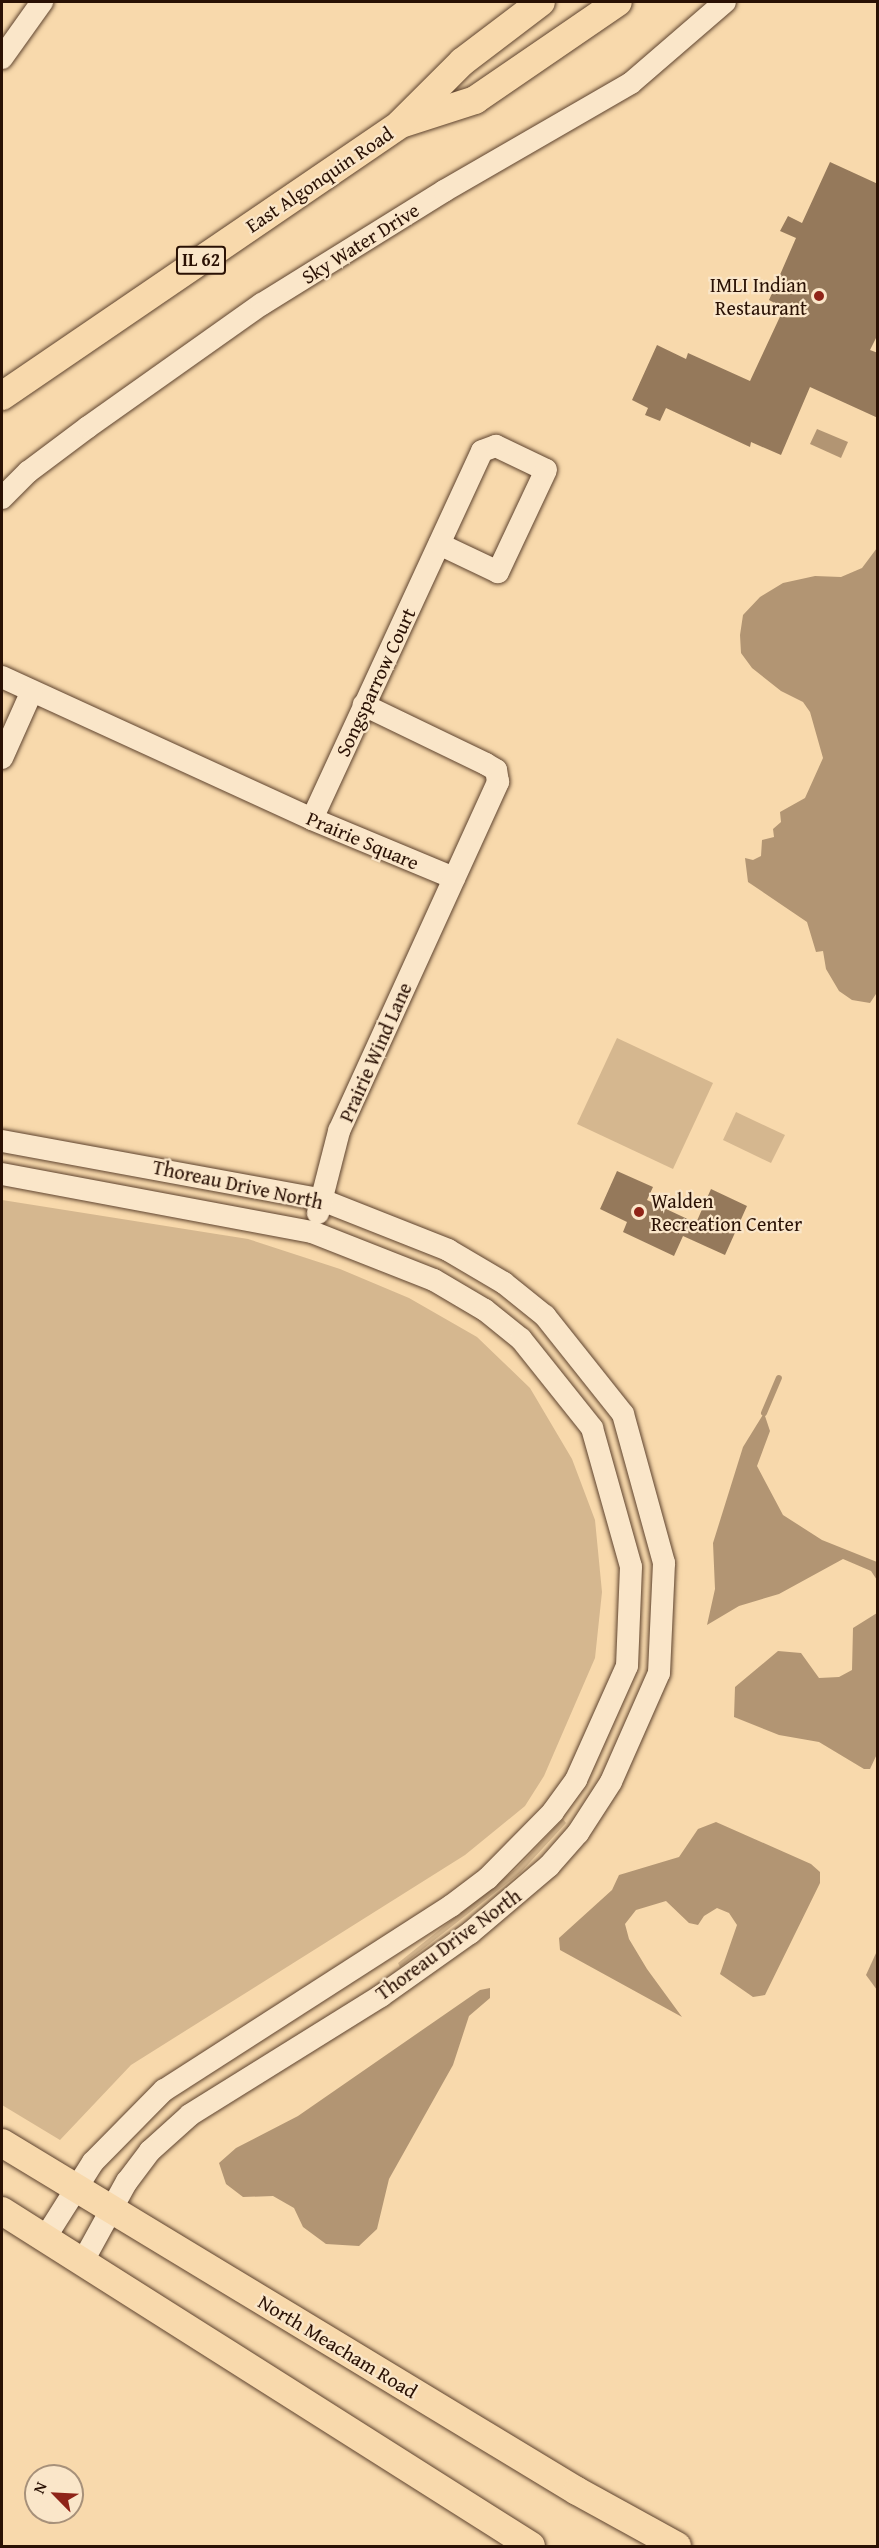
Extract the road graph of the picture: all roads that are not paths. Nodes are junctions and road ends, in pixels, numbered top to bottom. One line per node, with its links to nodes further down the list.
1 (42, 2): 5 (street)
2 (541, 2): 6 (main road, East Algonquin Road / IL 62)
3 (618, 2): 6 (main road, East Algonquin Road / IL 62)
4 (725, 2): 8 (street, Sky Water Drive)
5 (2, 58)
6 (400, 124): 7 (main road, East Algonquin Road / IL 62)
7 (2, 396)
8 (2, 498)
9 (439, 544): 9 (street, Songsparrow Court); 12 (street, Songsparrow Court)
10 (2, 677): 11 (street)
11 (32, 691): 13 (street); 14 (street, Prairie Square)
12 (364, 705): 14 (street, Songsparrow Court); 15 (street)
13 (2, 758)
14 (312, 819): 15 (street, Prairie Square)
15 (454, 878): 18 (street, Prairie Wind Lane)
16 (2, 1141): 18 (street, Thoreau Drive North)
17 (2, 1174): 19 (street, Thoreau Drive North)
18 (322, 1200): 19 (street, Prairie Wind Lane); 22 (street, Thoreau Drive North)
19 (312, 1232): 21 (street, Thoreau Drive North)
20 (2, 2144): 21 (main road, North Meacham Road)
21 (76, 2188): 22 (main road, North Meacham Road); 24 (street, Thoreau Drive North)
22 (111, 2209): 25 (street, Thoreau Drive North); 27 (main road, North Meacham Road)
23 (2, 2211): 24 (main road)
24 (45, 2238): 25 (main road)
25 (83, 2261): 26 (main road)
26 (531, 2547)
27 (677, 2547)

